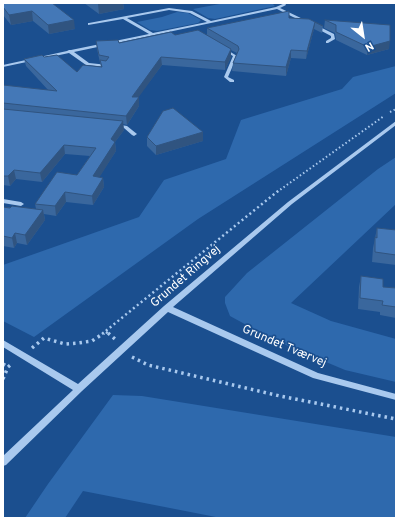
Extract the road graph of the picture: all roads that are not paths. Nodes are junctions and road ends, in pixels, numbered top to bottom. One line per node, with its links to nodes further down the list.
1 (285, 4): 2 (street)
2 (277, 8): 4 (street); 9 (street)
3 (124, 18): 4 (street); 5 (street); 8 (street)
4 (210, 22): 6 (street)
5 (89, 24)
6 (187, 27): 7 (street); 8 (street)
7 (193, 31)
8 (152, 34): 11 (street)
9 (328, 42)
10 (217, 45): 14 (street)
11 (69, 51): 12 (street); 13 (street)
12 (3, 66)
13 (106, 66)
14 (232, 81)
15 (396, 123): 20 (street, Grundet Ringvej)
16 (110, 125): 17 (street)
17 (134, 134)
18 (3, 201): 19 (street)
19 (21, 204)
20 (167, 308): 22 (street, Grundet Ringvej); 23 (street, Grundet Tværvej)
21 (3, 343): 22 (street)
22 (79, 388): 24 (street, Grundet Ringvej)
23 (396, 397)
24 (3, 462)

